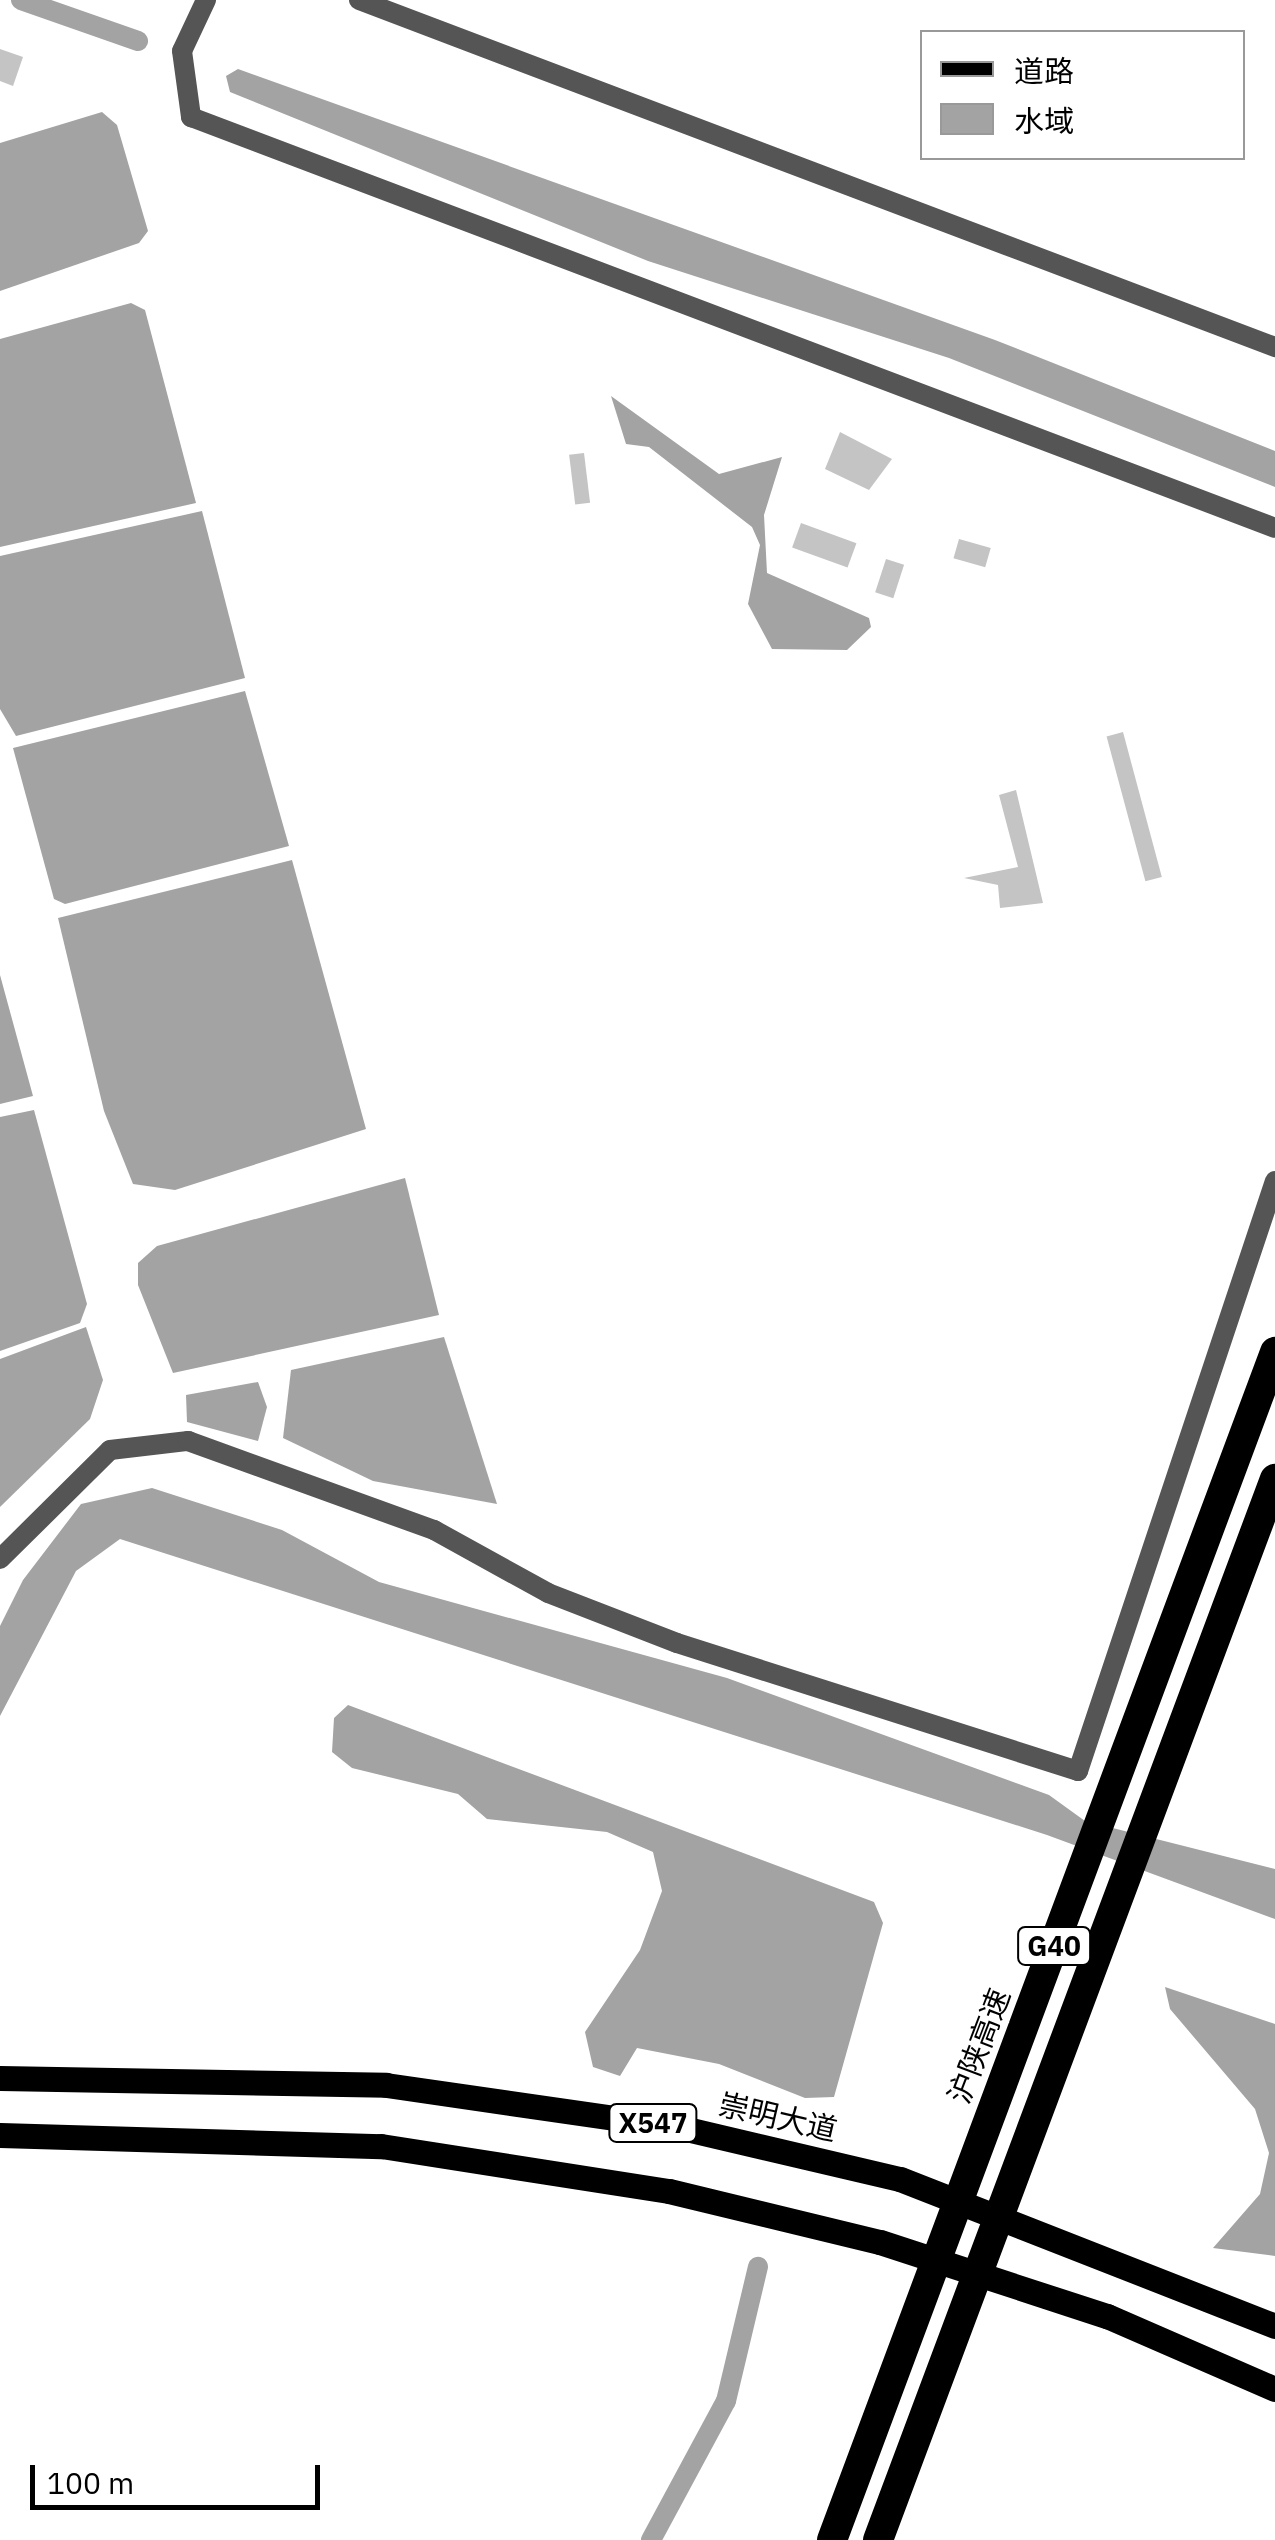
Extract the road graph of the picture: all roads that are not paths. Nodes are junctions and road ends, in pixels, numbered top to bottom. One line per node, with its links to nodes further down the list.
1 (206, 0): 4 (street)
2 (359, 0): 3 (street)
3 (1275, 347)
4 (1275, 528)
5 (1275, 1181): 8 (street)
6 (1275, 1352): 13 (highway, 沪陕高速 / G40)
7 (1275, 1479): 14 (highway, G40)
8 (0, 1559)
9 (0, 2078): 11 (main road, 崇明大道 / X547)
10 (0, 2134): 12 (main road, X547)
11 (1275, 2326)
12 (1275, 2389)
13 (832, 2540)
14 (878, 2540)

